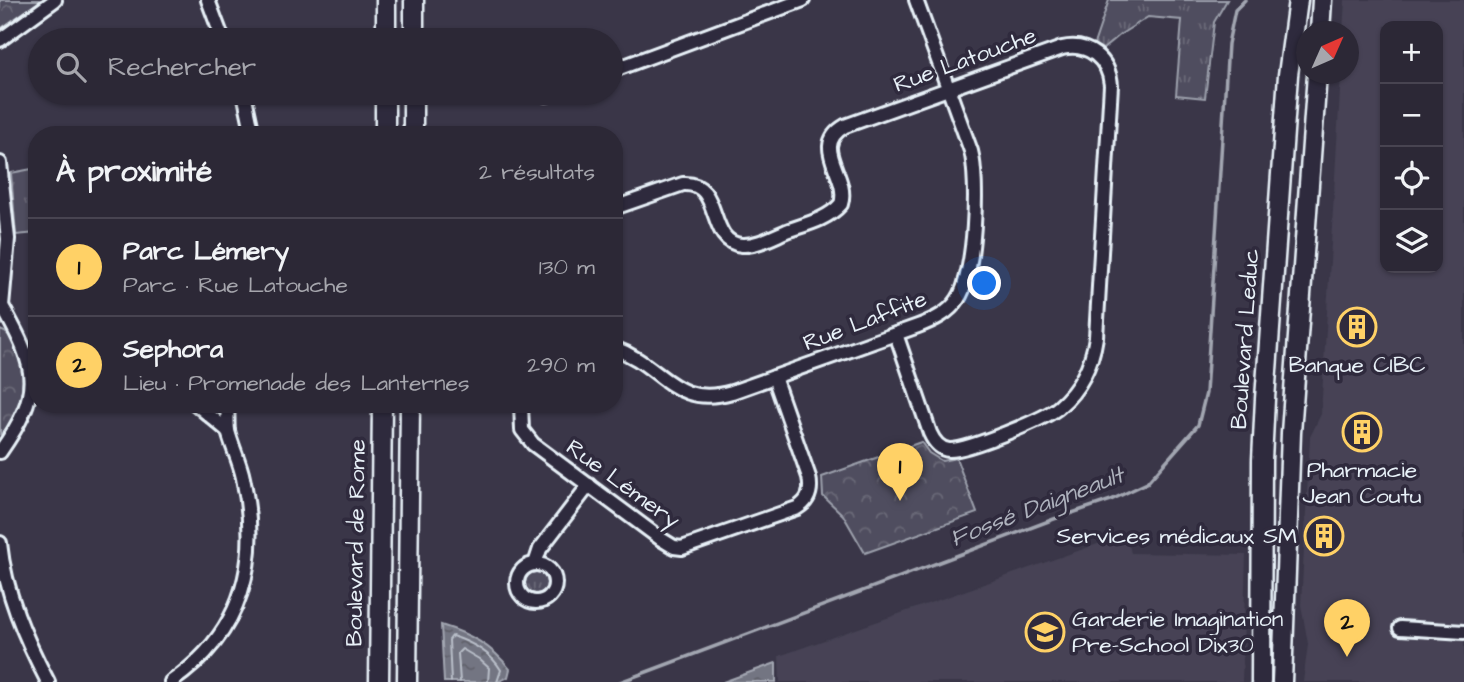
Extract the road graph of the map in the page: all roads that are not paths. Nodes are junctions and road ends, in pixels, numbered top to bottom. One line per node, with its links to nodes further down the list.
1 (55, 0): 14 (street)
2 (208, 0): 11 (street)
3 (386, 0): 12 (street)
4 (414, 0): 13 (street)
5 (803, 0): 9 (street)
6 (916, 0): 17 (street, Rue Laffite)
7 (1298, 0): 48 (street, Boulevard Leduc)
8 (1322, 0): 10 (street)
9 (772, 5): 15 (street)
10 (1321, 21)
11 (218, 28)
12 (386, 28)
13 (414, 28)
14 (0, 40)
15 (623, 66)
16 (1316, 84): 49 (street)
17 (948, 88): 25 (street, Rue Latouche); 27 (street, Rue Laffite); 27 (street, Rue Latouche)
18 (247, 105): 21 (street)
19 (385, 105): 22 (street)
20 (413, 105): 23 (street)
21 (251, 126)
22 (385, 126)
23 (413, 126)
24 (0, 163): 26 (street)
25 (623, 205)
26 (1, 308): 29 (street)
27 (896, 334): 30 (street, Rue Laffite)
28 (623, 352): 30 (street, Rue Laffite)
29 (28, 361)
30 (774, 377): 39 (street, Rue Lémery)
31 (28, 400): 38 (street)
32 (207, 413): 37 (street)
33 (227, 413): 37 (street)
34 (382, 413): 46 (street, Boulevard de Rome)
35 (410, 413): 47 (street)
36 (521, 413): 39 (street, Rue Lémery)
37 (228, 431): 45 (street)
38 (0, 452)
39 (589, 485): 41 (street)
40 (0, 542): 44 (street)
41 (535, 564)
42 (1400, 628): 43 (street)
43 (1464, 632)
44 (48, 682)
45 (171, 682)
46 (379, 682)
47 (407, 682)
48 (1261, 682)
49 (1282, 682)

